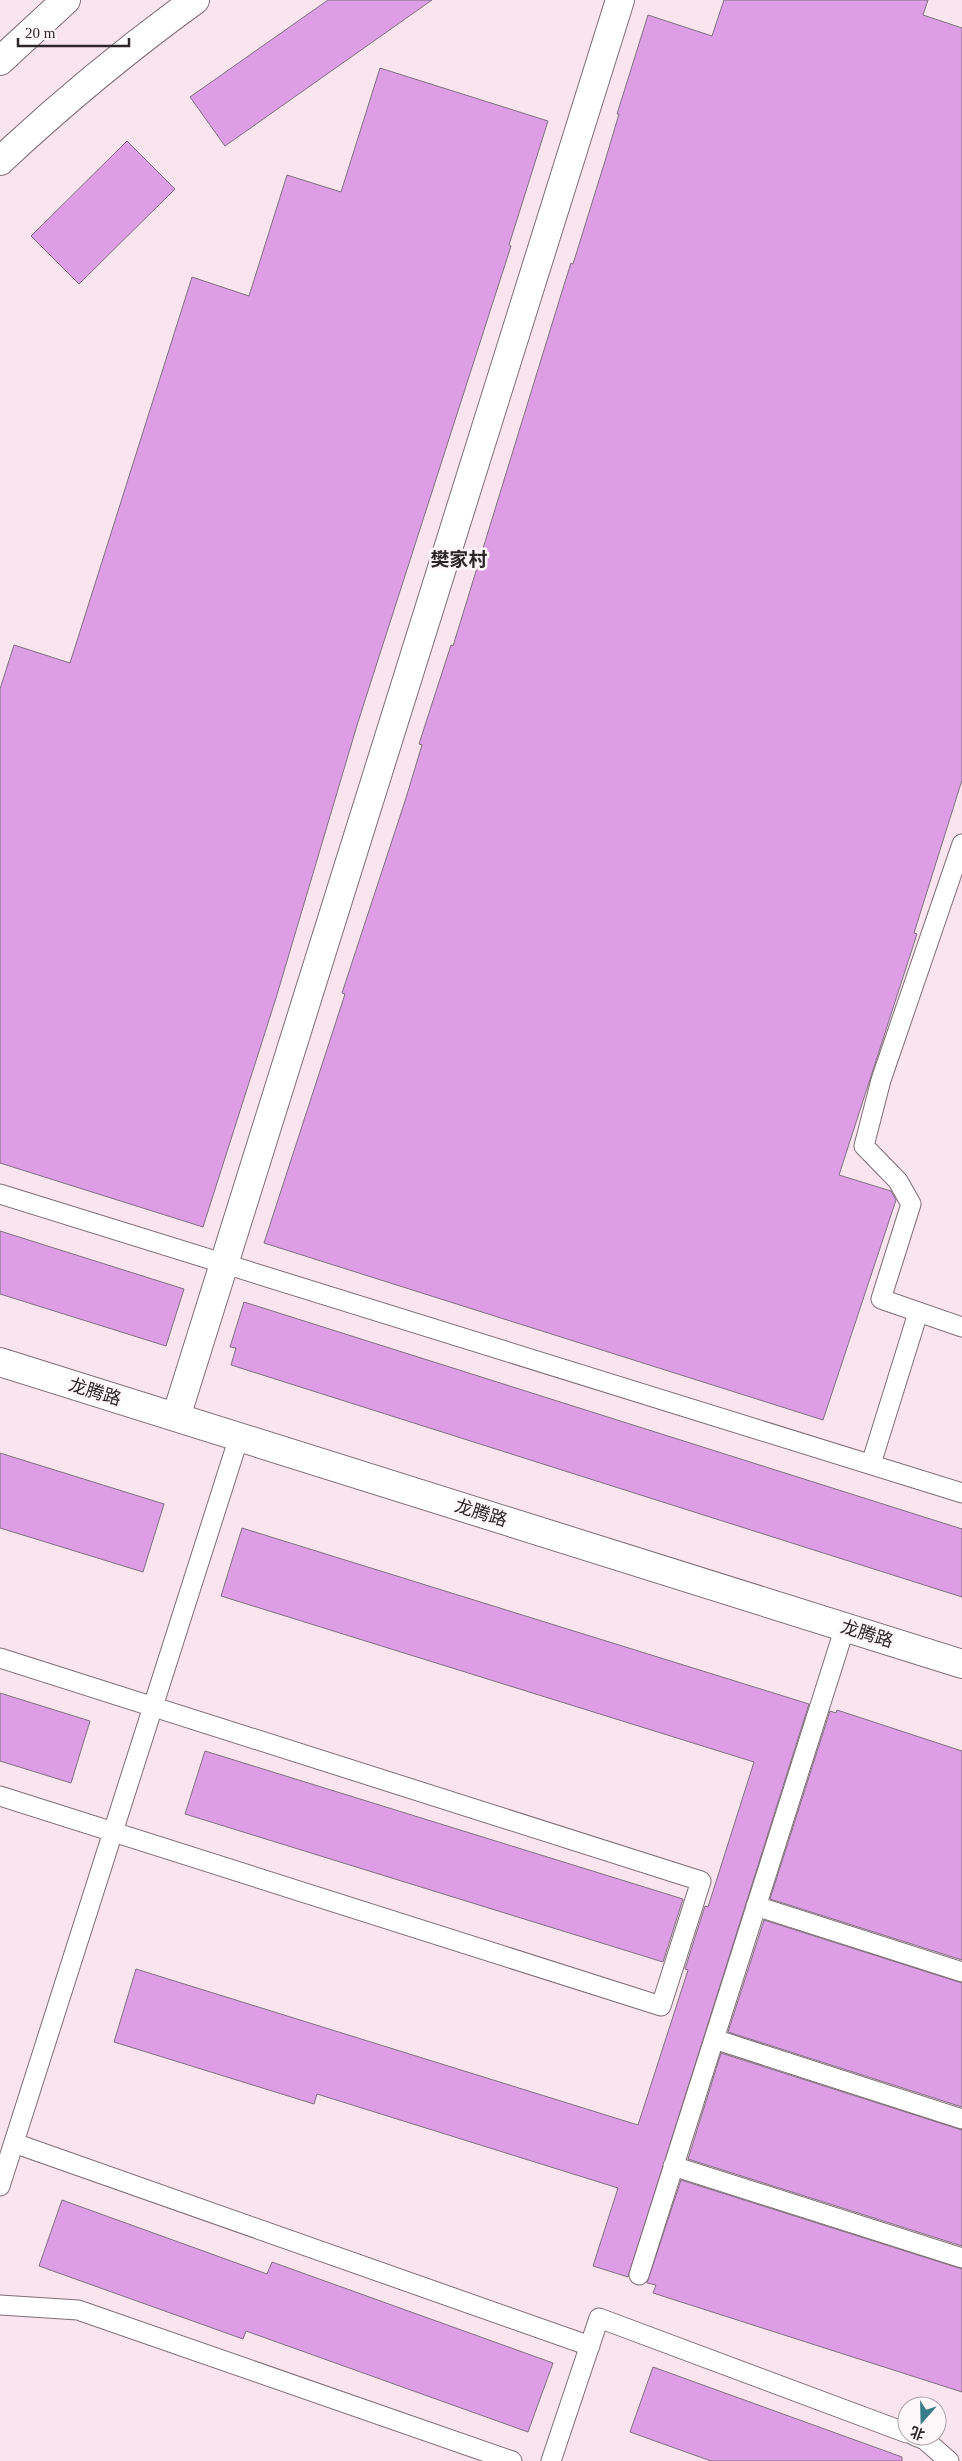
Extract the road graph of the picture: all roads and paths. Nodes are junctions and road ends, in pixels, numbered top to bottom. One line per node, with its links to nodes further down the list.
1 (66, 0): 4 (main road)
2 (195, 0): 5 (main road)
3 (620, 0): 8 (main road)
4 (0, 61)
5 (0, 161)
6 (962, 844): 9 (lane)
7 (0, 1194): 8 (lane)
8 (224, 1264): 12 (main road); 14 (lane)
9 (918, 1313): 10 (lane); 14 (lane)
10 (962, 1327)
11 (0, 1362): 12 (main road, 龙腾路)
12 (176, 1417): 13 (main road, 龙腾路)
13 (239, 1437): 16 (main road, 龙腾路); 19 (lane)
14 (871, 1464): 15 (lane)
15 (962, 1493)
16 (845, 1627): 18 (main road, 龙腾路); 22 (lane)
17 (0, 1658): 19 (lane)
18 (962, 1664)
19 (153, 1706): 21 (lane); 21 (lane)
20 (0, 1796): 21 (lane)
21 (113, 1832): 26 (lane)
22 (756, 1906): 23 (lane); 24 (lane)
23 (962, 1972)
24 (714, 2039): 25 (lane); 27 (lane)
25 (962, 2119)
26 (14, 2143): 28 (lane); 32 (lane)
27 (673, 2166): 29 (lane); 30 (lane)
28 (0, 2186)
29 (962, 2258)
30 (638, 2275)
31 (0, 2305): 35 (lane)
32 (590, 2346): 33 (lane); 36 (lane)
33 (897, 2429)
34 (932, 2446): 37 (lane)
35 (512, 2461)
36 (551, 2461)
37 (950, 2461)

